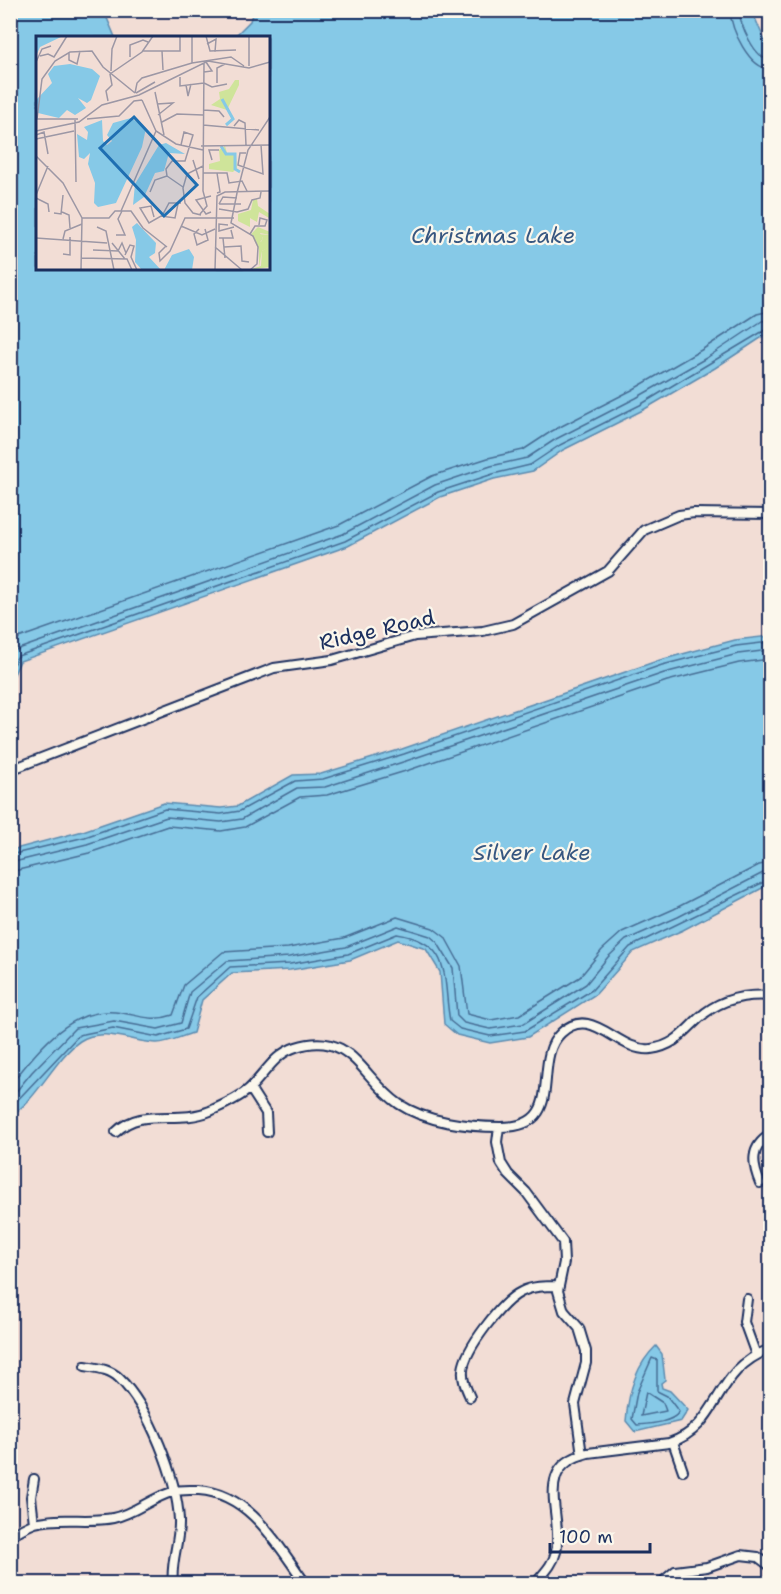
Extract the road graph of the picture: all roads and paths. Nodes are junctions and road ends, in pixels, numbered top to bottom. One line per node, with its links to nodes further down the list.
1 (771, 514): 2 (street, Ridge Road)
2 (10, 770)
3 (771, 996): 5 (street)
4 (250, 1088): 5 (street); 6 (street); 7 (street)
5 (499, 1127): 10 (street)
6 (116, 1132)
7 (267, 1132)
8 (771, 1135): 9 (street)
9 (760, 1183)
10 (558, 1286): 15 (street); 17 (street)
11 (747, 1299): 13 (street)
12 (771, 1349): 13 (street)
13 (756, 1355): 16 (street)
14 (85, 1366): 20 (street)
15 (470, 1396)
16 (673, 1442): 17 (street); 18 (street)
17 (582, 1455): 26 (street)
18 (683, 1471)
19 (34, 1479): 21 (street)
20 (175, 1490): 21 (street); 24 (street); 25 (street)
21 (34, 1523): 22 (street)
22 (10, 1536)
23 (771, 1566): 27 (street)
24 (173, 1584)
25 (306, 1584)
26 (535, 1584)
27 (660, 1584)

